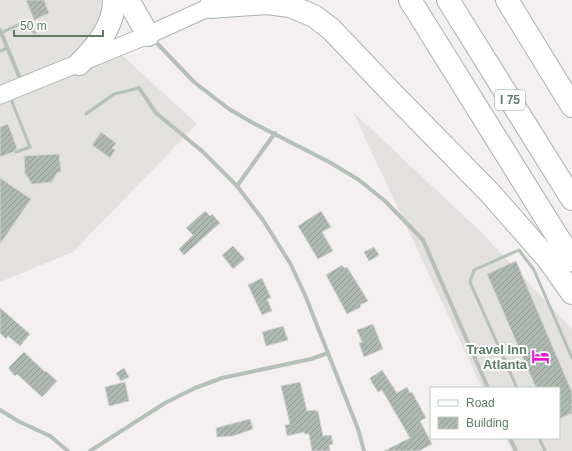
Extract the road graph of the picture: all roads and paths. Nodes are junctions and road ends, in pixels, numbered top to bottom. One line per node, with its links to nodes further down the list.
1 (114, 0): 12 (highway)
2 (128, 0): 9 (highway)
3 (410, 0): 21 (highway)
4 (448, 0): 20 (highway, I 75)
5 (507, 0): 15 (highway)
6 (217, 3): 9 (main road); 22 (highway)
7 (1, 32): 8 (lane); 10 (street)
8 (35, 33)
9 (148, 35): 12 (main road); 17 (street)
10 (7, 48): 11 (lane); 14 (street)
11 (0, 51)
12 (79, 64): 14 (main road)
13 (139, 88): 16 (lane); 19 (street)
14 (10, 91): 18 (lane)
15 (572, 106)
16 (86, 114)
17 (275, 133): 19 (street); 25 (street)
18 (16, 152)
19 (237, 186): 23 (street)
20 (572, 199)
21 (572, 260)
22 (572, 293)
23 (328, 353): 31 (street); 32 (street)
24 (572, 358): 26 (lane)
25 (488, 387)
26 (517, 387)
27 (0, 410): 30 (street)
28 (510, 439): 33 (street)
29 (539, 439): 34 (lane)
30 (68, 451)
31 (90, 451)
32 (364, 451)
33 (516, 451)
34 (545, 451)

